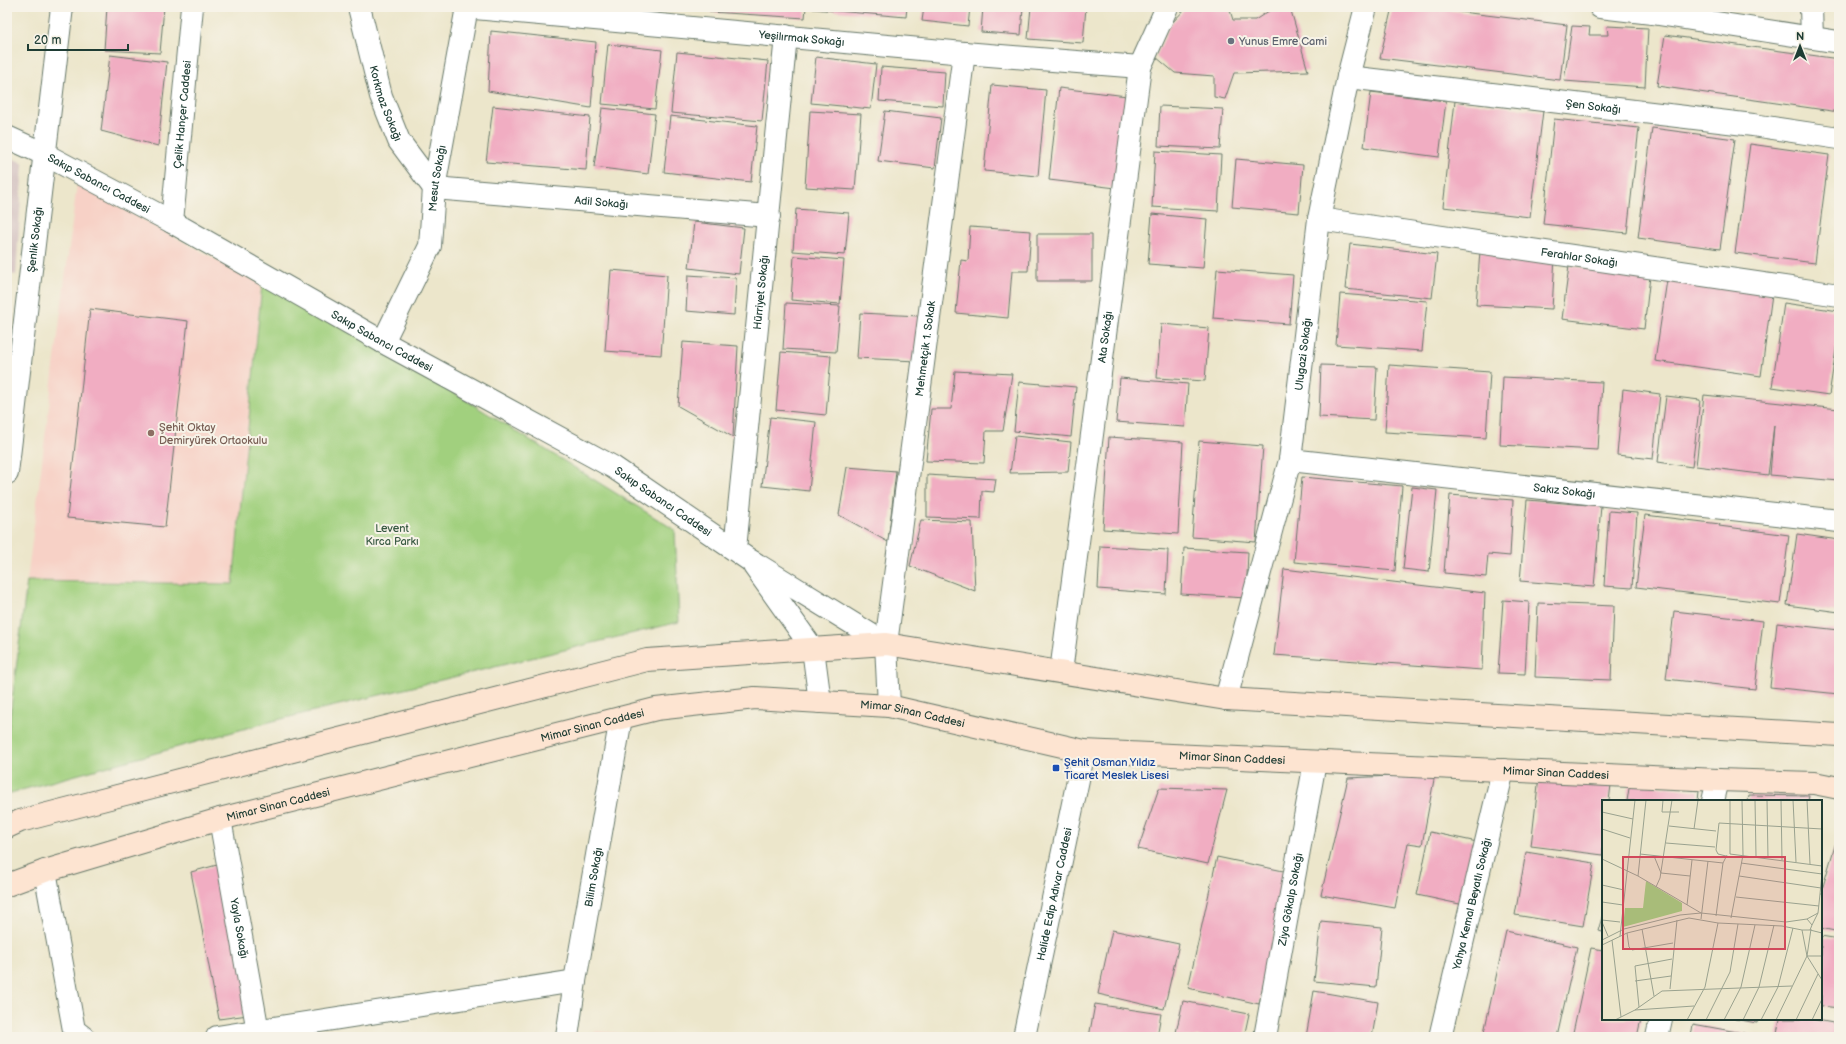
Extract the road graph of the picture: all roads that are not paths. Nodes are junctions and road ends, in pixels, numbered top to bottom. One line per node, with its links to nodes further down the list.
1 (62, 7): 19 (street, Şenlik Sokağı)
2 (192, 7): 23 (street, Çelik Hançer Caddesi)
3 (358, 7): 20 (street, Korkmaz Sokağı)
4 (464, 7): 5 (street, Yeşilırmak Sokağı)
5 (467, 7): 11 (street, Yeşilırmak Sokağı); 20 (street, Mesut Sokağı)
6 (1167, 7): 15 (street, Ata Sokağı)
7 (1366, 7): 16 (street, Ulugazi Sokağı)
8 (1600, 7): 10 (street)
9 (1811, 7): 12 (street)
10 (1652, 10): 12 (street)
11 (786, 36): 14 (street, Yeşilırmak Sokağı); 21 (street, Hürriyet Sokağı)
12 (1812, 38): 13 (street)
13 (1839, 42)
14 (964, 53): 15 (street, Yeşilırmak Sokağı); 31 (street, Mehmetçik 1. Sokak)
15 (1140, 67): 33 (street, Ata Sokağı)
16 (1348, 77): 18 (street, Şen Sokağı); 22 (street, Ulugazi Sokağı)
17 (7, 137): 19 (street, Sakıp Sabancı Caddesi)
18 (1839, 138)
19 (44, 154): 23 (street, Sakıp Sabancı Caddesi); 26 (street, Şenlik Sokağı)
20 (434, 188): 21 (street, Adil Sokağı); 25 (street, Mesut Sokağı)
21 (769, 216): 30 (street, Hürriyet Sokağı)
22 (1319, 219): 24 (street, Ferahlar Sokağı); 27 (street, Ulugazi Sokağı)
23 (172, 222): 25 (street, Sakıp Sabancı Caddesi)
24 (1839, 295)
25 (383, 342): 30 (street, Sakıp Sabancı Caddesi)
26 (13, 372): 28 (street, Şenlik Sokağı)
27 (1290, 460): 29 (street, Sakız Sokağı); 34 (street, Ulugazi Sokağı)
28 (7, 473)
29 (1839, 521)
30 (741, 554): 31 (street, Sakıp Sabancı Caddesi); 32 (street)
31 (886, 644): 32 (main road); 33 (main road); 36 (street, Mehmetçik 1. Sokak)
32 (813, 649): 35 (street); 45 (main road)
33 (1061, 672): 34 (main road)
34 (1226, 699): 38 (main road)
35 (820, 702): 36 (main road, Mimar Sinan Caddesi); 37 (main road, Mimar Sinan Caddesi)
36 (889, 706): 39 (main road, Mimar Sinan Caddesi)
37 (621, 718): 44 (main road, Mimar Sinan Caddesi); 48 (street, Bilim Sokağı)
38 (1839, 735)
39 (1084, 752): 40 (main road, Mimar Sinan Caddesi); 54 (street, Halide Edip Adıvar Caddesi)
40 (1315, 762): 41 (main road, Mimar Sinan Caddesi); 55 (street, Ziya Gökalp Sokağı)
41 (1504, 770): 43 (main road, Mimar Sinan Caddesi); 56 (street, Yahya Kemal Beyatlı Sokağı)
42 (1839, 788): 43 (main road, Mimar Sinan Caddesi)
43 (1715, 791)
44 (220, 819): 46 (main road, Mimar Sinan Caddesi); 50 (street, Yayla Sokağı)
45 (7, 827)
46 (45, 871): 47 (main road, Mimar Sinan Caddesi); 51 (street)
47 (7, 885)
48 (575, 981): 50 (street); 53 (street, Bilim Sokağı)
49 (1661, 1020): 57 (street)
50 (258, 1033): 52 (street)
51 (83, 1037)
52 (218, 1037)
53 (567, 1037)
54 (1024, 1037)
55 (1265, 1037)
56 (1440, 1037)
57 (1657, 1037)

